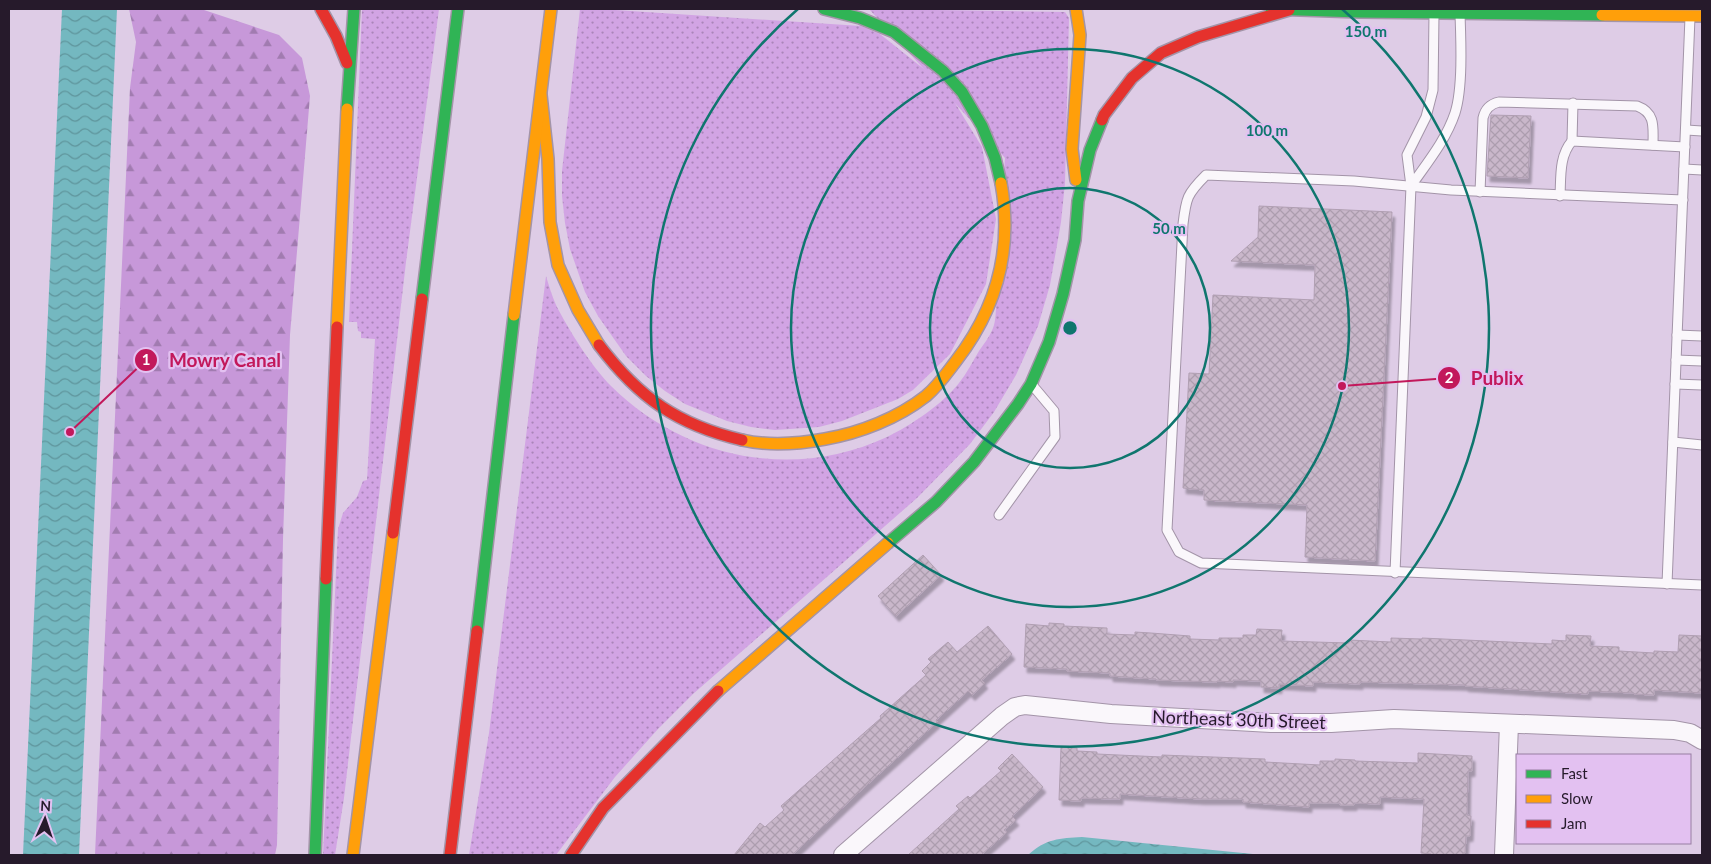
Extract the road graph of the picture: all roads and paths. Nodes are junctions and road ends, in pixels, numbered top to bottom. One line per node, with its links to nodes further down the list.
1 (321, 9): 13 (main road)
2 (354, 9): 13 (main road)
3 (458, 9): 44 (main road)
4 (551, 9): 14 (main road)
5 (824, 9): 14 (main road)
6 (1076, 9): 27 (main road)
7 (1271, 9): 8 (main road)
8 (1289, 10): 9 (main road); 27 (main road)
9 (1434, 11): 10 (main road); 23 (lane)
10 (1460, 11): 11 (main road); 23 (lane)
11 (1690, 16): 12 (main road); 16 (lane)
12 (1702, 16)
13 (349, 67): 43 (main road)
14 (541, 95): 45 (main road)
15 (1573, 103): 18 (lane); 19 (lane); 24 (lane)
16 (1686, 130): 17 (lane); 20 (lane)
17 (1702, 131)
18 (1572, 141): 19 (lane); 25 (lane)
19 (1653, 145): 20 (lane)
20 (1685, 147): 21 (lane)
21 (1684, 169): 22 (lane); 26 (lane)
22 (1702, 170)
23 (1411, 186): 24 (lane); 38 (lane); 38 (lane)
24 (1480, 192): 25 (lane)
25 (1560, 196): 26 (lane)
26 (1683, 200): 28 (lane)
27 (1078, 201): 32 (main road)
28 (1677, 335): 29 (lane); 30 (lane)
29 (1702, 336)
30 (1676, 360): 31 (lane); 33 (lane)
31 (1702, 361)
32 (1031, 384): 37 (lane); 46 (main road)
33 (1675, 384): 34 (lane); 35 (lane)
34 (1702, 385)
35 (1673, 442): 36 (lane); 39 (lane)
36 (1702, 445)
37 (999, 515)
38 (1395, 573): 39 (lane)
39 (1667, 584): 40 (lane)
40 (1702, 585)
41 (1510, 724): 42 (street, Northeast 30th Street); 47 (street, Northeast 30th Street); 48 (street)
42 (1696, 736)
43 (315, 855)
44 (353, 855)
45 (450, 855)
46 (572, 855)
47 (843, 855)
48 (1504, 855)

